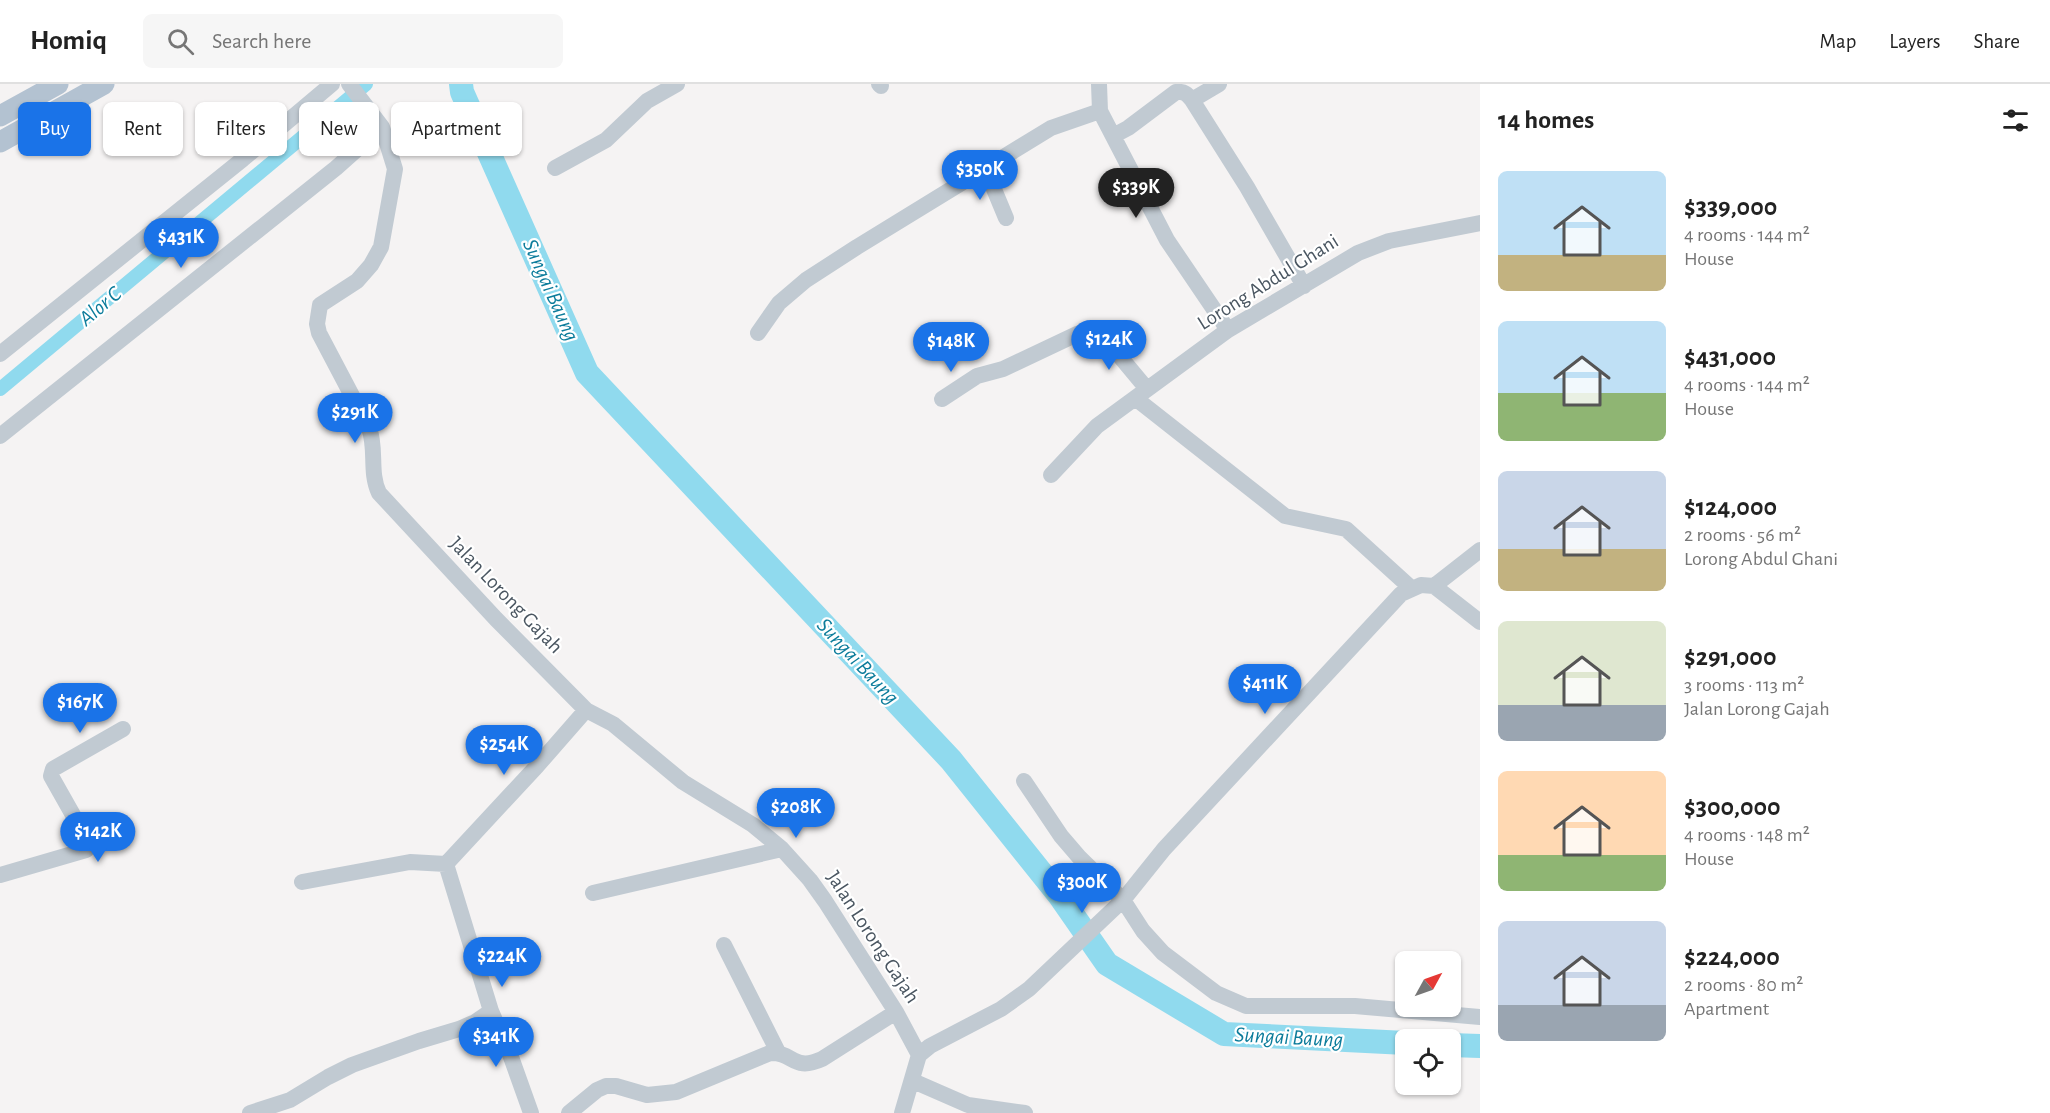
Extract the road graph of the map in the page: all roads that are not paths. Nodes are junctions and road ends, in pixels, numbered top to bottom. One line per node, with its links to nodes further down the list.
1 (58, 84): 10 (main road)
2 (104, 84): 14 (main road)
3 (332, 84): 23 (street)
4 (349, 84): 9 (street, Jalan Lorong Gajah)
5 (676, 84): 16 (street)
6 (1099, 84): 11 (street)
7 (1219, 84): 8 (street)
8 (1192, 100): 13 (street); 20 (street)
9 (363, 102)
10 (2, 111)
11 (1100, 111): 13 (street); 17 (street)
12 (379, 124): 32 (street, Jalan Lorong Gajah)
13 (1113, 136): 21 (street)
14 (0, 142)
15 (347, 156): 26 (street)
16 (555, 168)
17 (986, 170): 18 (street); 22 (street)
18 (1006, 218)
19 (1480, 223): 20 (street, Lorong Abdul Ghani)
20 (1304, 286): 21 (street, Lorong Abdul Ghani)
21 (1228, 330): 24 (street, Lorong Abdul Ghani)
22 (758, 333)
23 (0, 354)
24 (1141, 394): 25 (street); 27 (street, Lorong Abdul Ghani); 30 (street)
25 (942, 399)
26 (0, 436)
27 (1051, 475)
28 (1480, 550): 29 (street)
29 (1434, 586): 30 (street); 31 (street)
30 (1411, 588): 40 (street)
31 (1480, 622)
32 (586, 710): 35 (street, Jalan Lorong Gajah); 36 (street)
33 (123, 729): 37 (street)
34 (1024, 781): 40 (street)
35 (782, 849): 39 (street); 43 (street, Jalan Lorong Gajah)
36 (446, 864): 38 (street); 42 (street)
37 (0, 875)
38 (302, 882)
39 (593, 893)
40 (1122, 900): 44 (street); 46 (street)
41 (724, 945): 45 (street)
42 (491, 1011): 48 (street); 49 (street)
43 (896, 1012): 45 (street); 46 (street, Jalan Lorong Gajah)
44 (1480, 1017)
45 (778, 1052): 50 (street)
46 (919, 1055): 47 (street)
47 (913, 1081): 51 (street); 52 (street)
48 (250, 1113)
49 (531, 1113)
50 (569, 1113)
51 (902, 1113)
52 (1025, 1113)

